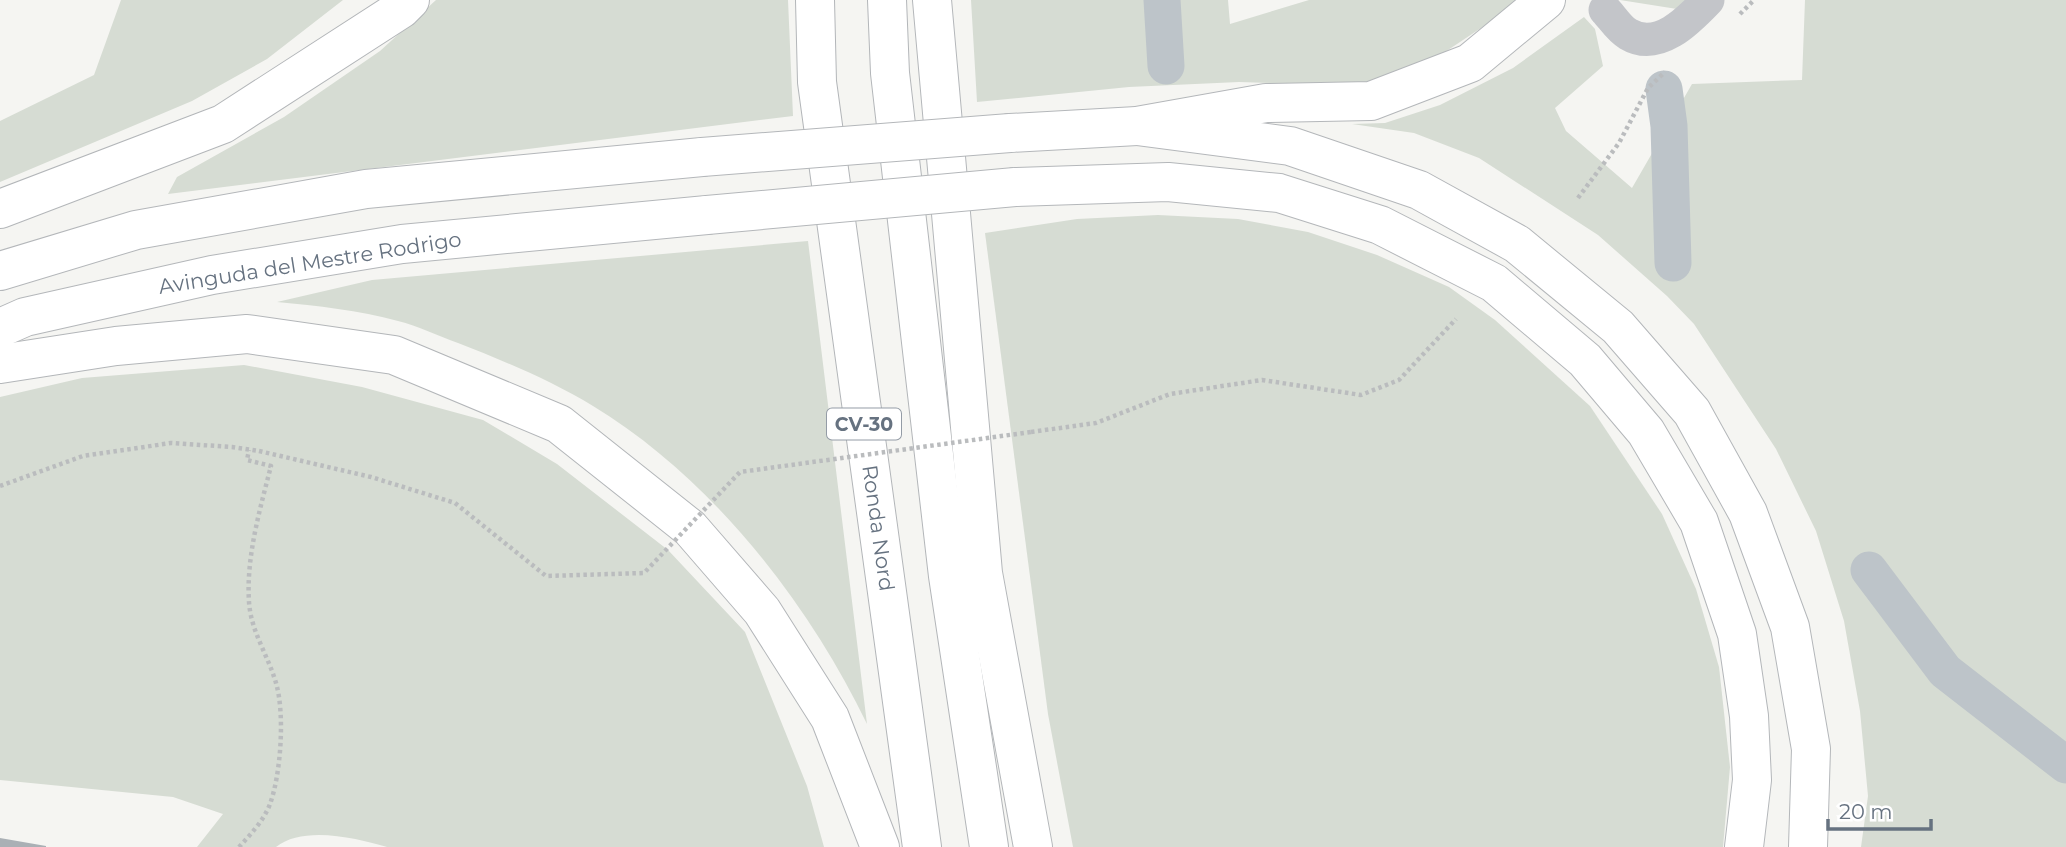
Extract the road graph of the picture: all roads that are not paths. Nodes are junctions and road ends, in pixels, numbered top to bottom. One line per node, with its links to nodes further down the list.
1 (411, 0): 9 (main road)
2 (815, 0): 14 (main road, Ronda Nord / CV-30)
3 (887, 0): 15 (main road, CV-30)
4 (932, 0): 16 (main road)
5 (1546, 0): 8 (main road)
6 (1707, 0): 7 (street)
7 (1605, 10)
8 (1137, 127): 10 (main road, bridge); 18 (main road)
9 (0, 209)
10 (0, 271)
11 (0, 328): 17 (main road, Avinguda del Mestre Rodrigo, bridge)
12 (0, 364): 13 (main road)
13 (880, 847)
14 (922, 847)
15 (989, 847)
16 (1033, 847)
17 (1744, 847)
18 (1808, 847)

